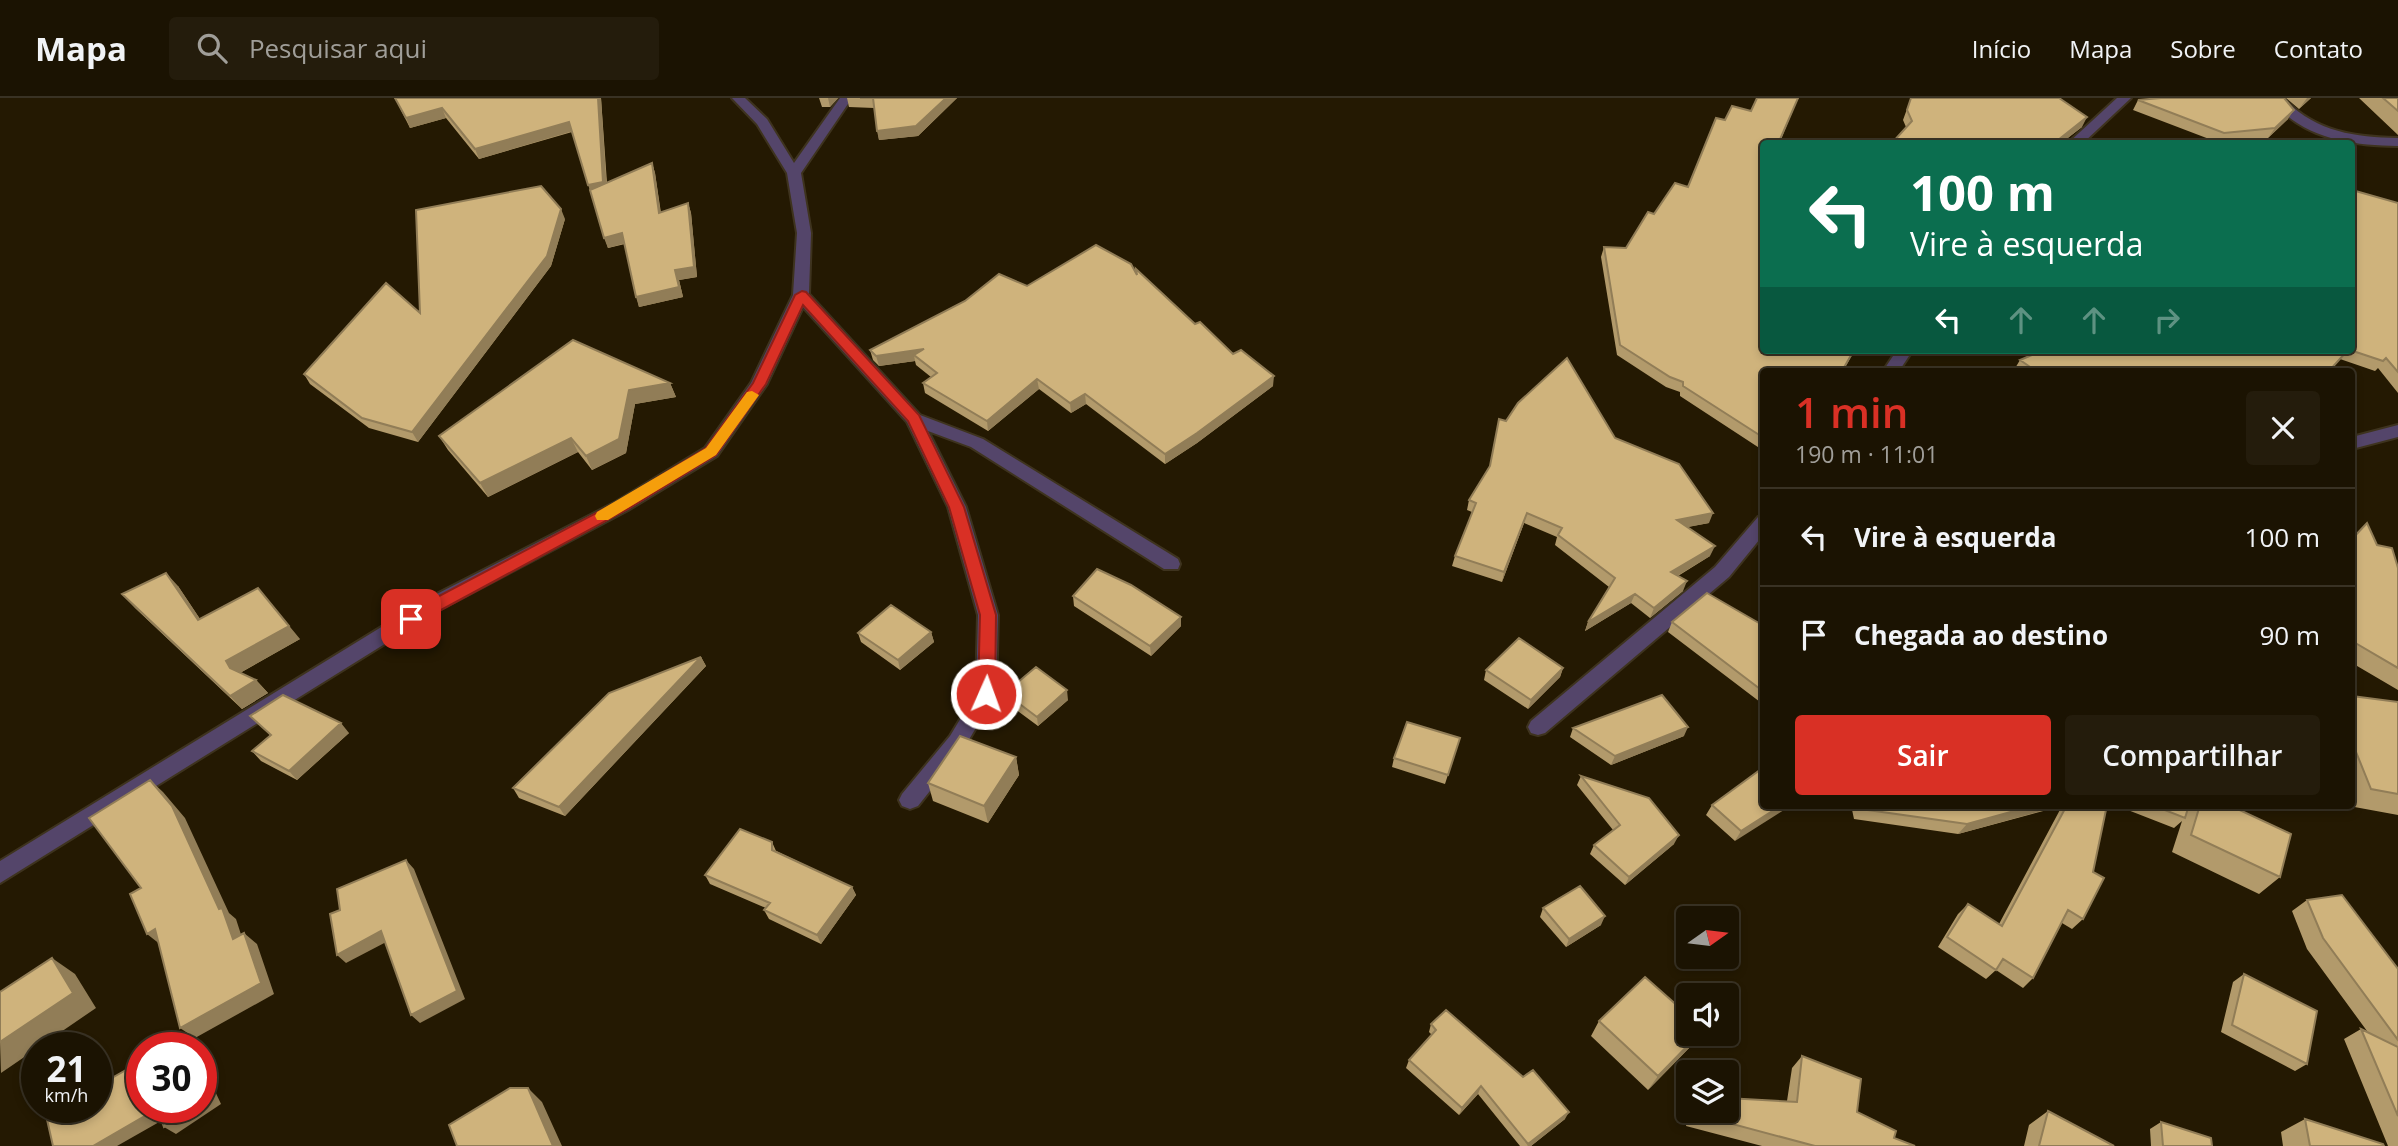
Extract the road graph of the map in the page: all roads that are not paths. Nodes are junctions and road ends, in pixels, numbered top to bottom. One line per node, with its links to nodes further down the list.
1 (738, 98): 7 (street)
2 (846, 98): 7 (street)
3 (2125, 98): 5 (street)
4 (2276, 98): 6 (street)
5 (2078, 140)
6 (2398, 142)
7 (794, 173): 8 (street)
8 (802, 295): 9 (street); 16 (street)
9 (914, 419): 13 (street); 15 (street)
10 (2398, 431): 11 (street)
11 (2355, 442)
12 (1760, 527): 14 (street)
13 (1171, 564)
14 (1538, 727)
15 (910, 800)
16 (0, 873)

